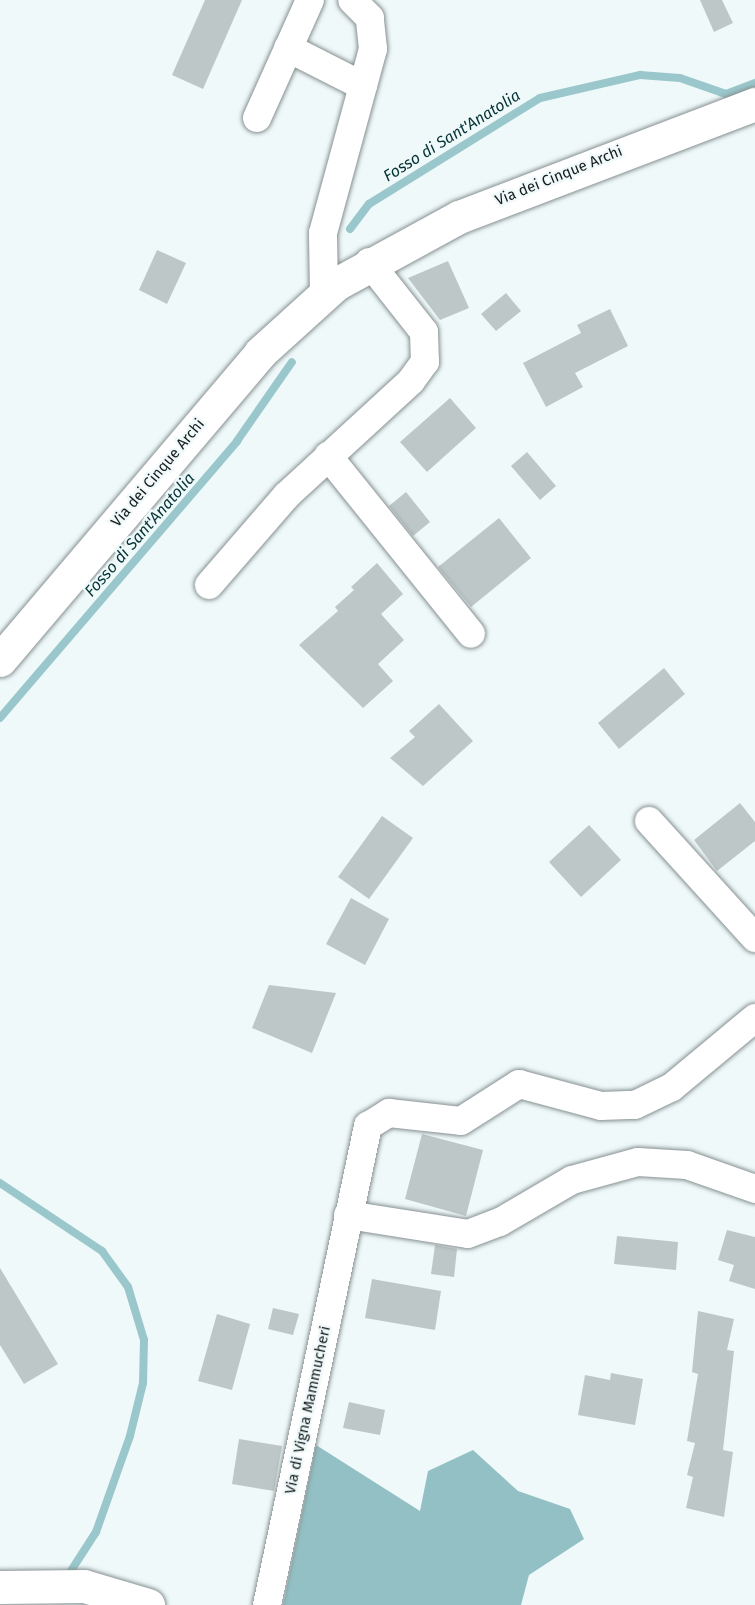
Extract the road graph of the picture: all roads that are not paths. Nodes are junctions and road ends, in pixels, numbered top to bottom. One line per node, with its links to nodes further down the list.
1 (310, 0): 3 (street)
2 (352, 0): 4 (street)
3 (288, 48): 4 (street); 6 (street)
4 (363, 86): 8 (street)
5 (755, 104): 7 (main road, Via dei Cinque Archi)
6 (257, 118)
7 (369, 262): 8 (main road, Via dei Cinque Archi); 9 (street)
8 (324, 293): 12 (main road, Via dei Cinque Archi)
9 (328, 456): 10 (street); 11 (street)
10 (209, 585)
11 (471, 634)
12 (0, 660)
13 (649, 820): 14 (street)
14 (755, 938)
15 (755, 1018): 17 (street, Via di Vigna Mammucheri)
16 (755, 1189): 17 (street)
17 (348, 1215): 20 (street, Via di Vigna Mammucheri)
18 (6, 1586): 19 (main road)
19 (148, 1605)
20 (267, 1605)

